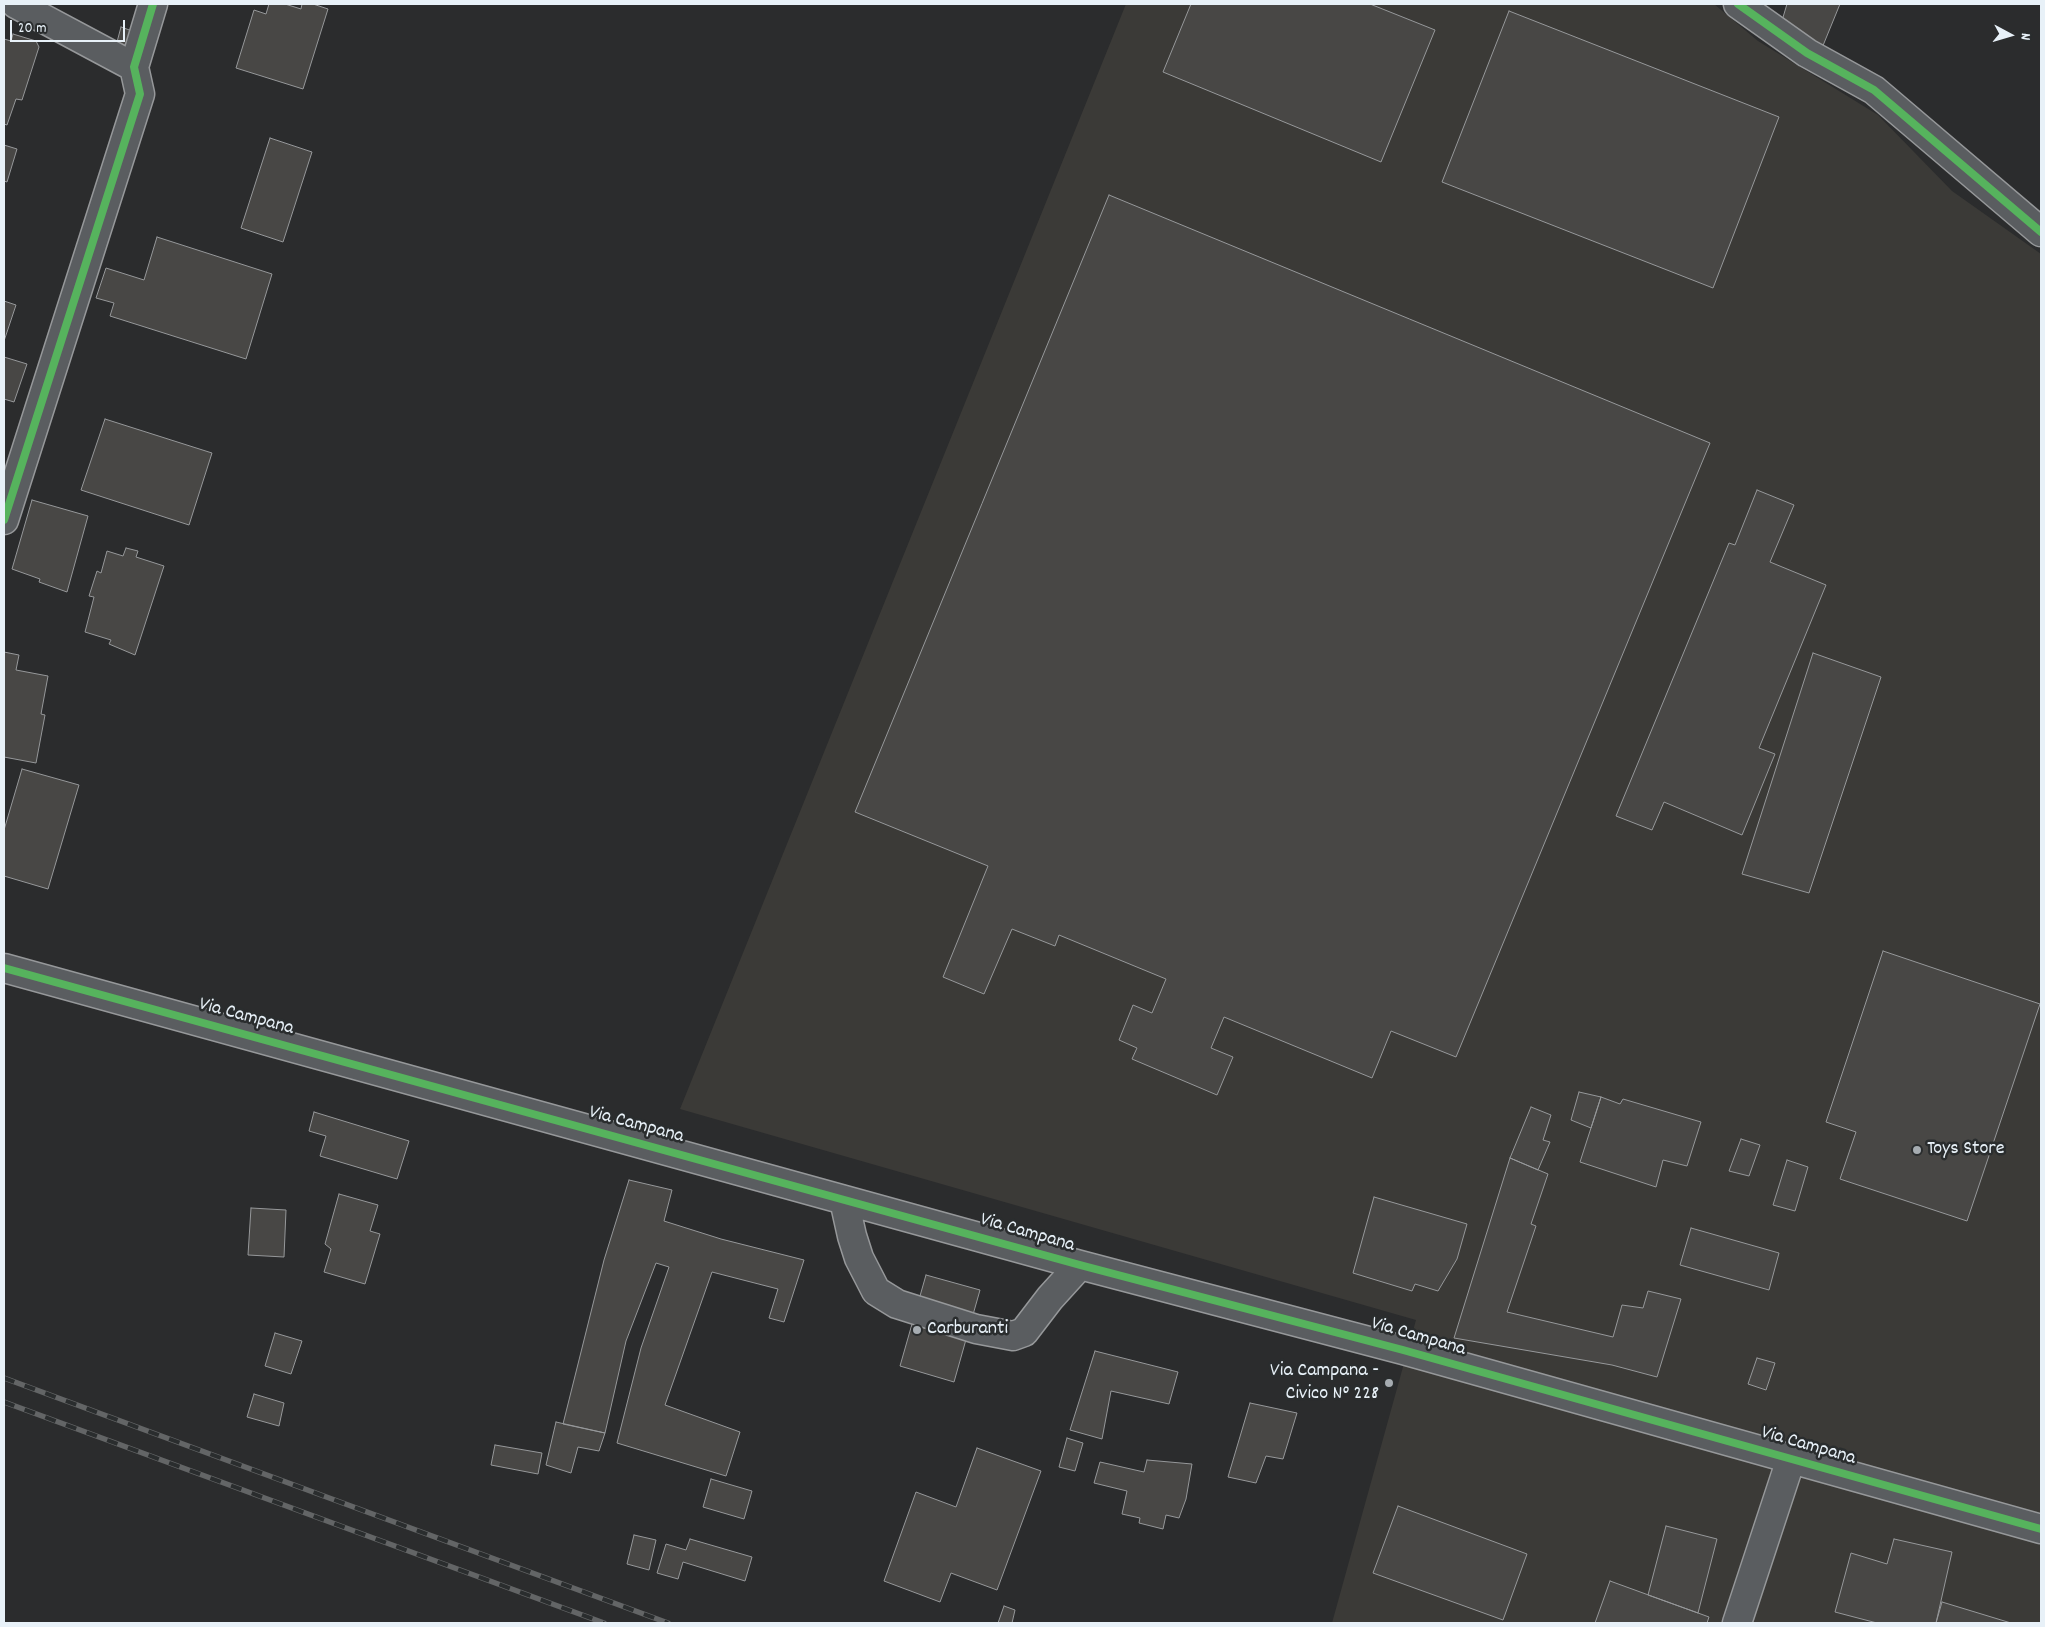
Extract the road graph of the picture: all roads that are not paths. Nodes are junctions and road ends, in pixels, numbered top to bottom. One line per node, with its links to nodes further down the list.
1 (16, 4): 4 (street)
2 (153, 4): 4 (street)
3 (1738, 4): 5 (street)
4 (134, 67): 6 (street)
5 (2041, 232)
6 (4, 520)
7 (4, 968): 8 (street, Via Campana)
8 (844, 1200): 9 (street, Via Campana); 9 (street)
9 (1080, 1265): 10 (street, Via Campana)
10 (1791, 1459): 11 (street, Via Campana); 12 (street)
11 (2041, 1529)
12 (1737, 1623)

